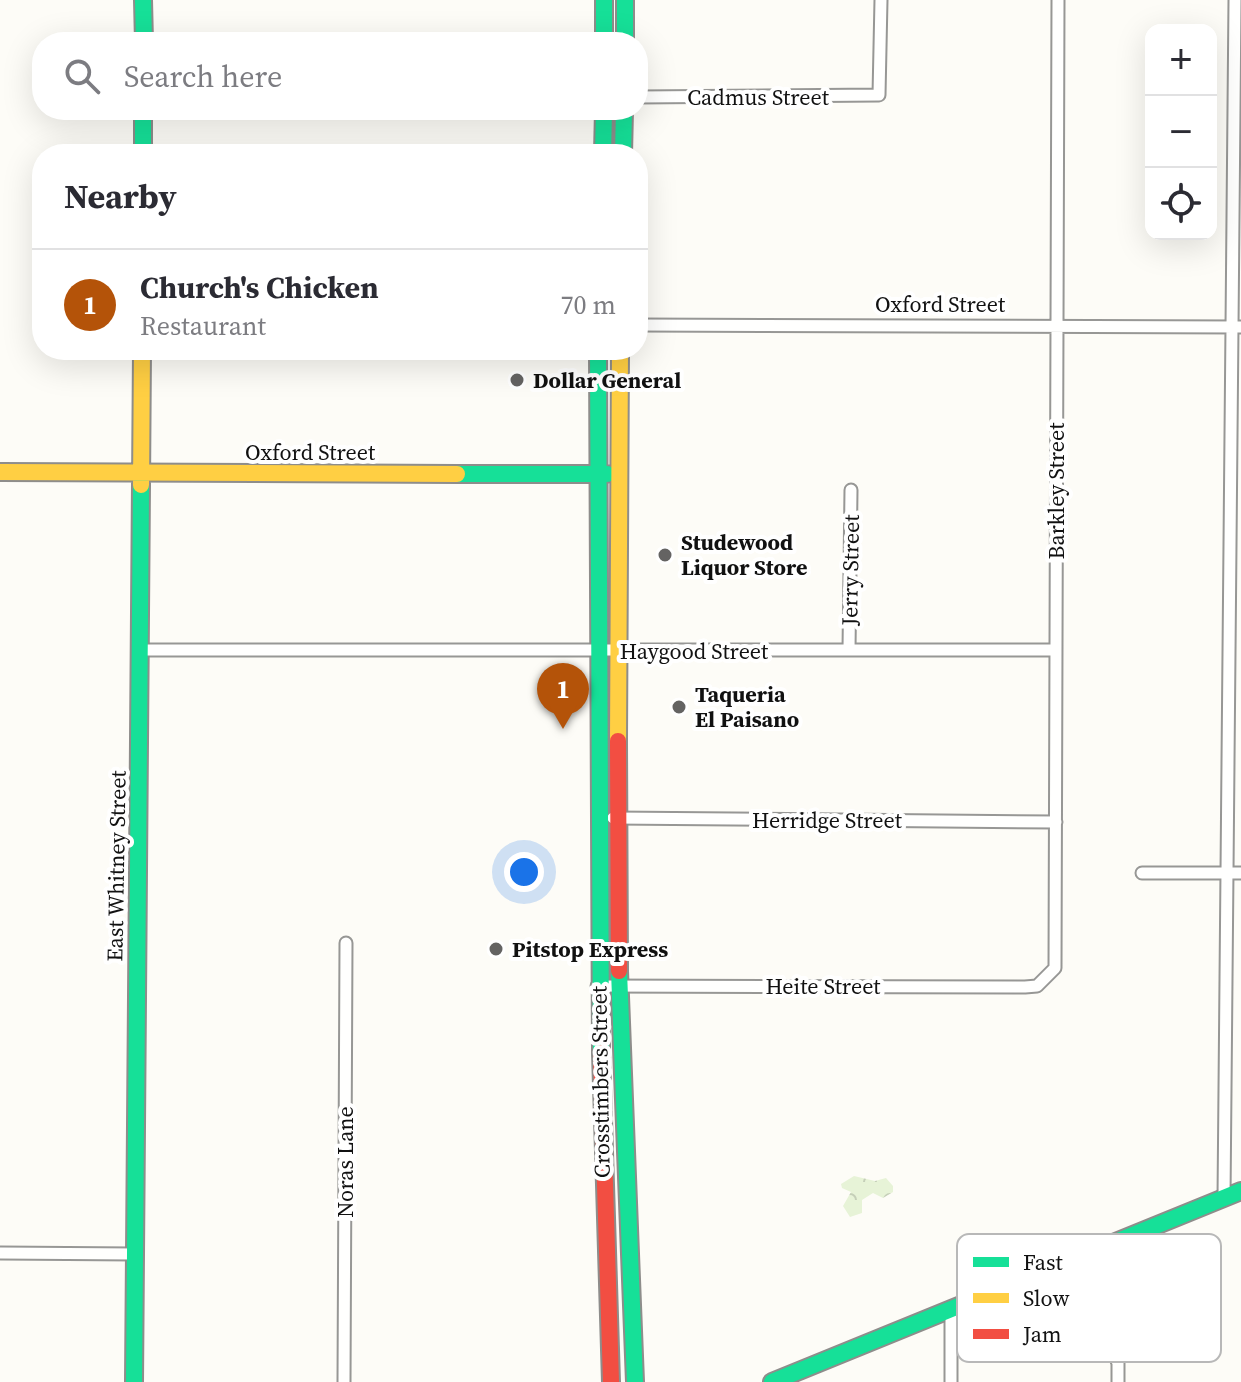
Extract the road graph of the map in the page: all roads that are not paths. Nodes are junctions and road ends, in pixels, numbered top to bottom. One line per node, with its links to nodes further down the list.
1 (143, 0): 7 (main road)
2 (604, 0): 8 (main road)
3 (625, 0): 9 (main road)
4 (881, 0): 10 (street, Cadmus Street)
5 (1058, 0): 18 (street, Barkley Street)
6 (1235, 0): 19 (street)
7 (144, 32)
8 (604, 32)
9 (625, 32)
10 (648, 97)
11 (143, 120): 14 (main road)
12 (604, 120): 15 (main road)
13 (624, 120): 16 (main road)
14 (143, 144)
15 (603, 144)
16 (623, 144)
17 (648, 325): 18 (street, Oxford Street)
18 (1057, 327): 19 (street, Oxford Street); 30 (street, Barkley Street)
19 (1237, 327): 36 (street)
20 (142, 360): 24 (main road, East Whitney Street)
21 (598, 360): 25 (main road, Crosstimbers Street)
22 (620, 360): 26 (main road, Crosstimbers Street)
23 (0, 472): 24 (main road, Oxford Street)
24 (141, 473): 25 (main road, Oxford Street); 28 (main road, East Whitney Street)
25 (599, 474): 26 (main road, Oxford Street); 31 (main road, Crosstimbers Street)
26 (620, 475): 32 (main road, Crosstimbers Street)
27 (851, 490): 29 (street, Jerry Street)
28 (140, 650): 31 (street, Haygood Street); 49 (main road, East Whitney Street)
29 (849, 650): 30 (street, Haygood Street); 32 (street, Haygood Street)
30 (1056, 650): 35 (street, Barkley Street)
31 (601, 651): 32 (street, Haygood Street); 33 (main road, Crosstimbers Street)
32 (621, 651): 34 (main road, Crosstimbers Street)
33 (599, 818): 34 (street, Herridge Street); 41 (main road, Crosstimbers Street)
34 (618, 818): 35 (street, Herridge Street); 42 (main road, Crosstimbers Street)
35 (1056, 822): 40 (street, Barkley Street)
36 (1227, 872): 37 (street); 38 (street); 44 (street)
37 (1142, 873)
38 (1241, 873)
39 (346, 943): 54 (street, Noras Lane)
40 (1047, 979): 42 (street, Heite Street)
41 (597, 986): 42 (street, Heite Street); 45 (main road, Crosstimbers Street)
42 (621, 986): 46 (main road, Crosstimbers Street)
43 (1241, 1191): 44 (main road)
44 (1224, 1198): 47 (main road)
45 (601, 1215): 46 (main road); 55 (main road, Crosstimbers Street)
46 (623, 1216): 56 (main road, Crosstimbers Street)
47 (1137, 1234)
48 (0, 1253): 49 (street)
49 (134, 1254): 53 (main road, East Whitney Street)
50 (957, 1309): 51 (main road)
51 (951, 1311): 57 (main road); 58 (street)
52 (1118, 1362): 59 (street)
53 (134, 1382)
54 (344, 1382)
55 (611, 1382)
56 (635, 1382)
57 (772, 1382)
58 (951, 1382)
59 (1118, 1382)

